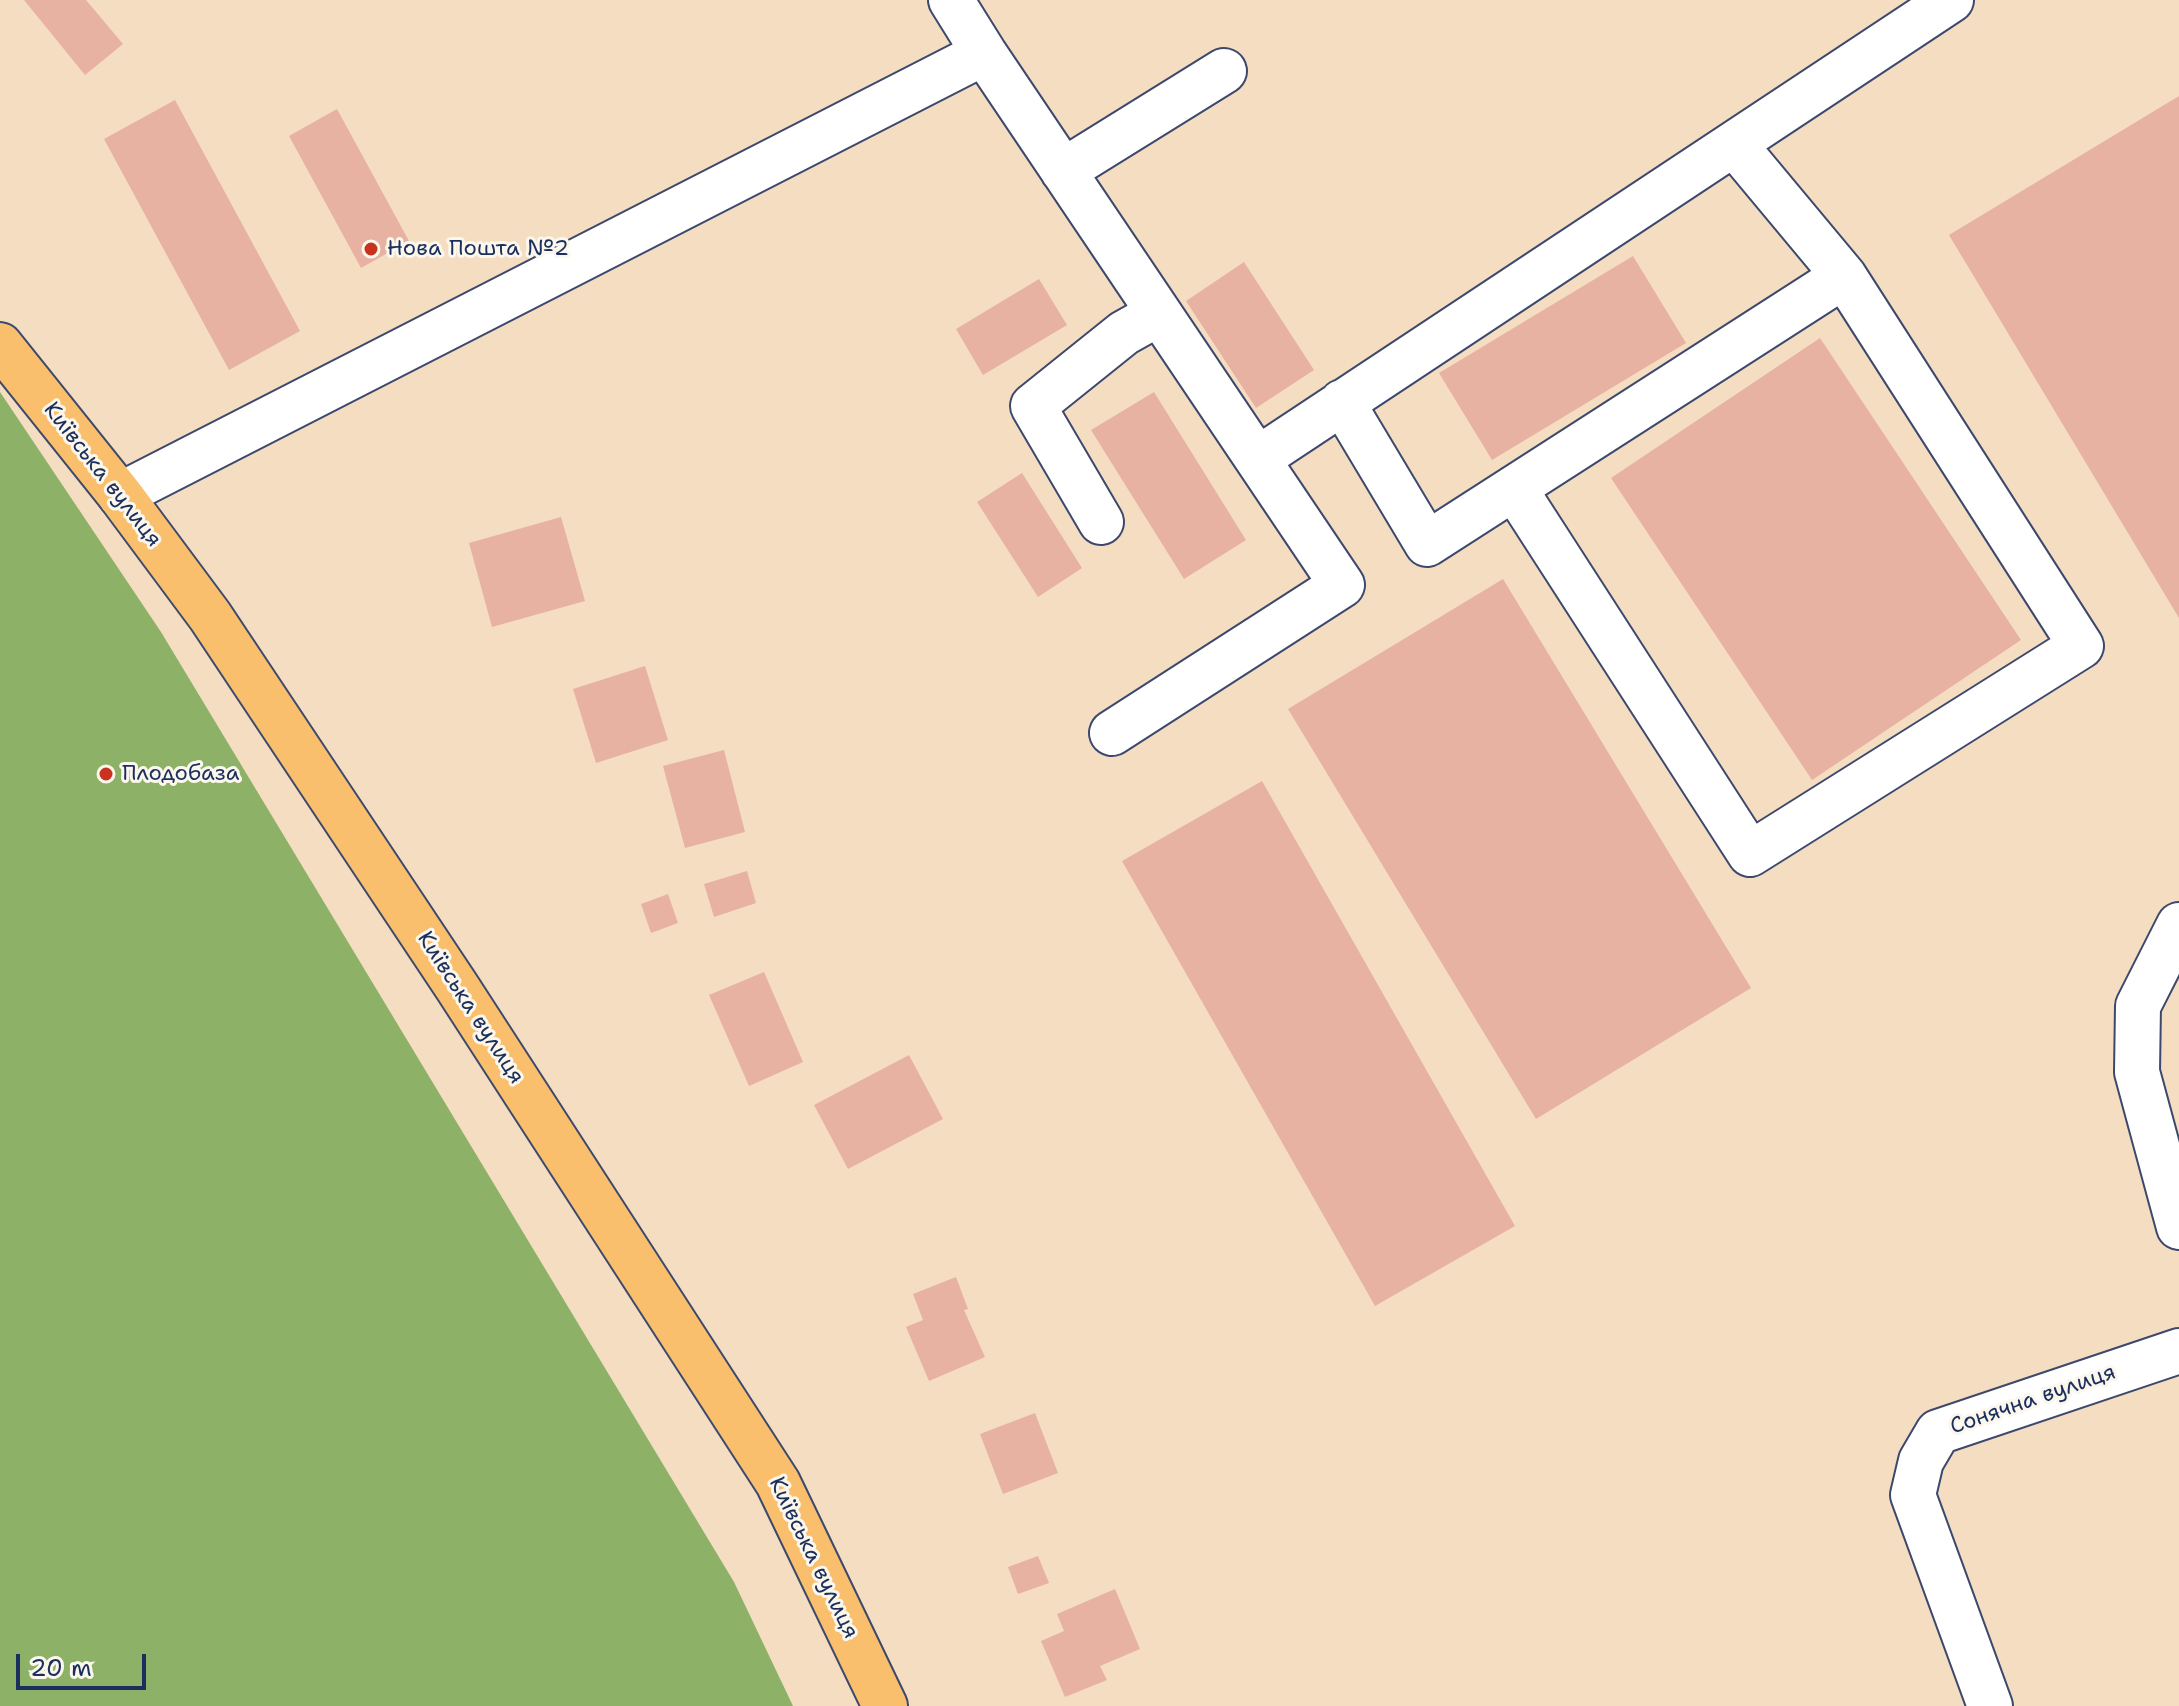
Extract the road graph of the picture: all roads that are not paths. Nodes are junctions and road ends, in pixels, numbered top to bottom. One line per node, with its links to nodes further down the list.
1 (951, 0): 3 (street)
2 (1951, 0): 5 (street)
3 (984, 53): 6 (street); 13 (street)
4 (1224, 71): 6 (street)
5 (1734, 144): 7 (street); 10 (street)
6 (1063, 171): 8 (street)
7 (1844, 276): 12 (street); 12 (street)
8 (1158, 314): 11 (street); 14 (street)
9 (0, 345): 13 (main road, Київська вулиця)
10 (1342, 402): 11 (street); 12 (street)
11 (1259, 458): 15 (street)
12 (1514, 488)
13 (120, 495): 19 (main road, Київська вулиця)
14 (1101, 522)
15 (1112, 733)
16 (2179, 925): 17 (street)
17 (2179, 1227)
18 (2179, 1351): 20 (street, Сонячна вулиця)
19 (885, 1706)
20 (1990, 1706)

